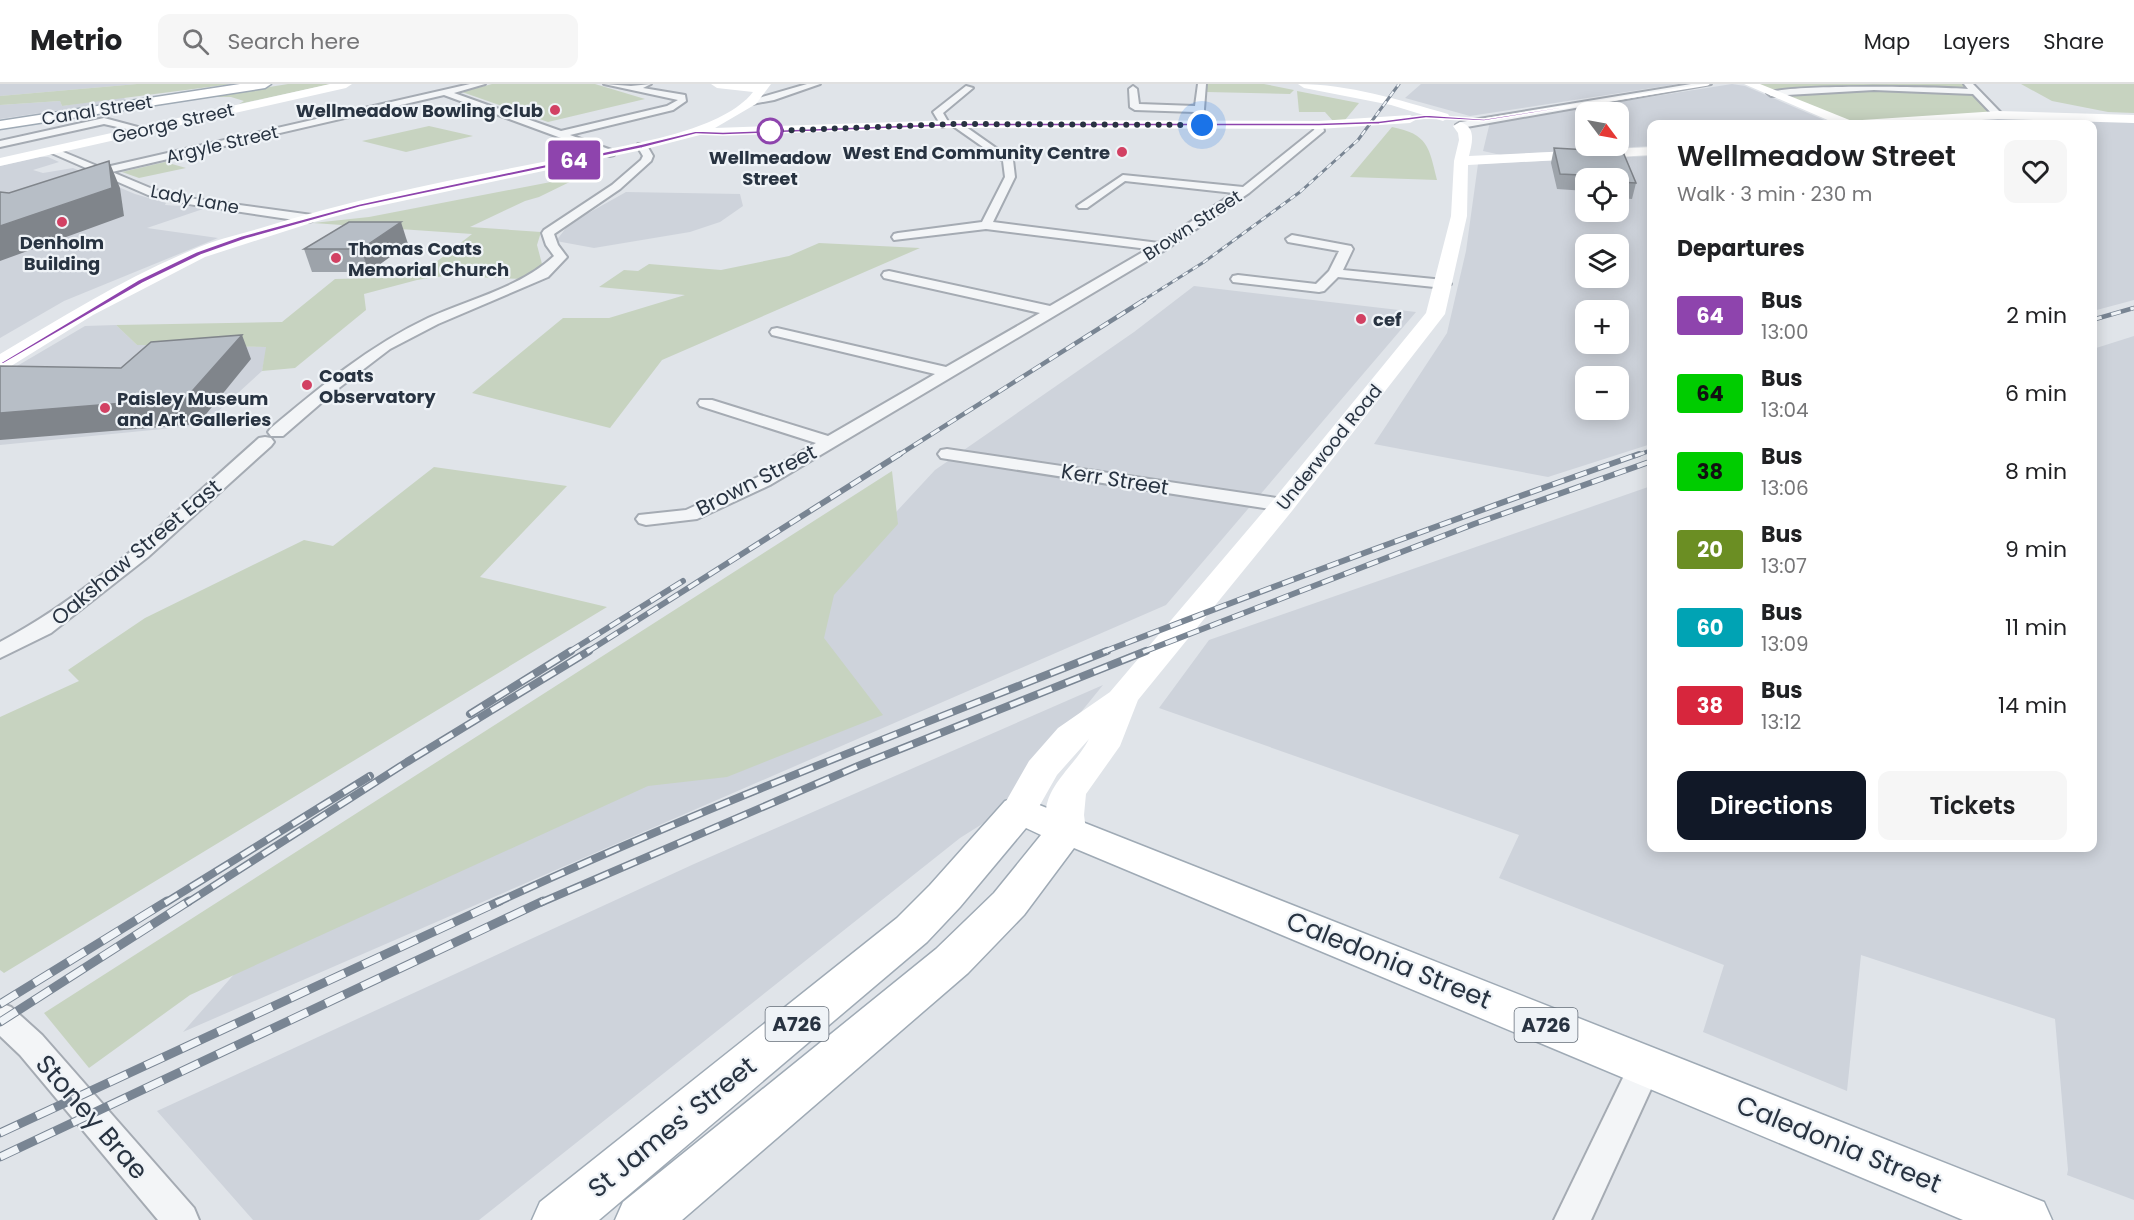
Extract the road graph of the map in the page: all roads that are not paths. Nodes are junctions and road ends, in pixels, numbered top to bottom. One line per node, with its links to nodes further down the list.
1 (243, 84): 27 (main road, Canal Street)
2 (265, 84): 27 (main road, Canal Street)
3 (346, 84): 32 (street, George Street)
4 (481, 84): 20 (street, Argyle Street)
5 (608, 84): 17 (street)
6 (647, 84): 17 (street)
7 (717, 84): 18 (street)
8 (816, 84): 18 (street)
9 (1202, 84): 22 (street)
10 (1304, 84): 28 (street)
11 (1707, 84): 28 (street)
12 (1750, 84): 21 (street)
13 (1968, 84): 19 (street)
14 (1128, 86): 22 (street)
15 (1290, 86): 28 (street)
16 (969, 87): 29 (street)
17 (631, 89): 34 (street)
18 (759, 91): 33 (street)
19 (1976, 92): 21 (street); 23 (street)
20 (447, 93): 34 (street); 42 (street, Argyle Street)
21 (1771, 93): 25 (street)
22 (1199, 109): 30 (street)
23 (1998, 115): 24 (street); 26 (street)
24 (2134, 119)
25 (1836, 120)
26 (1922, 120)
27 (0, 123)
28 (1431, 124): 31 (street); 40 (street, Underwood Road)
29 (950, 125): 30 (street); 33 (street); 46 (street)
30 (1202, 125): 31 (street)
31 (1319, 125): 43 (street, Brown Street)
32 (144, 130): 35 (street); 37 (street, George Street)
33 (696, 132): 36 (street)
34 (558, 135): 39 (street)
35 (0, 144)
36 (642, 146): 39 (street); 63 (street, Oakshaw Street East)
37 (52, 151): 41 (street, George Street); 42 (street, Lady Lane)
38 (1647, 151): 40 (street)
39 (610, 153): 45 (street)
40 (1455, 154): 53 (street, Underwood Road)
41 (0, 162)
42 (104, 171): 45 (street, Lady Lane)
43 (1245, 191): 44 (street); 49 (street, Brown Street)
44 (1083, 206)
45 (308, 218): 56 (street)
46 (986, 225): 47 (street); 49 (street)
47 (898, 237)
48 (1292, 239): 50 (street)
49 (1161, 247): 54 (street, Brown Street)
50 (1335, 273): 52 (street); 53 (street)
51 (889, 276): 54 (street)
52 (1238, 279)
53 (1444, 284): 61 (street, Underwood Road)
54 (1052, 311): 57 (street, Brown Street)
55 (777, 332): 57 (street)
56 (0, 363)
57 (948, 372): 59 (street, Brown Street)
58 (706, 402): 59 (street, Brown Street)
59 (830, 442): 62 (street, Brown Street)
60 (947, 454): 61 (street, Kerr Street)
61 (1283, 505): 64 (street, Underwood Road)
62 (645, 519)
63 (0, 651)
64 (1122, 699): 65 (street, Underwood Road); 66 (street, Underwood Road)
65 (1018, 810): 66 (main road, Caledonia Street / A726); 70 (main road, St James' Street / A726)
66 (1067, 830): 68 (main road, Caledonia Street / A726); 71 (main road, A726)
67 (0, 1016): 69 (street, Stoney Brae)
68 (1646, 1065): 72 (street); 73 (main road, Caledonia Street / A726)
69 (181, 1220)
70 (559, 1220)
71 (642, 1220)
72 (1572, 1220)
73 (2025, 1220)

